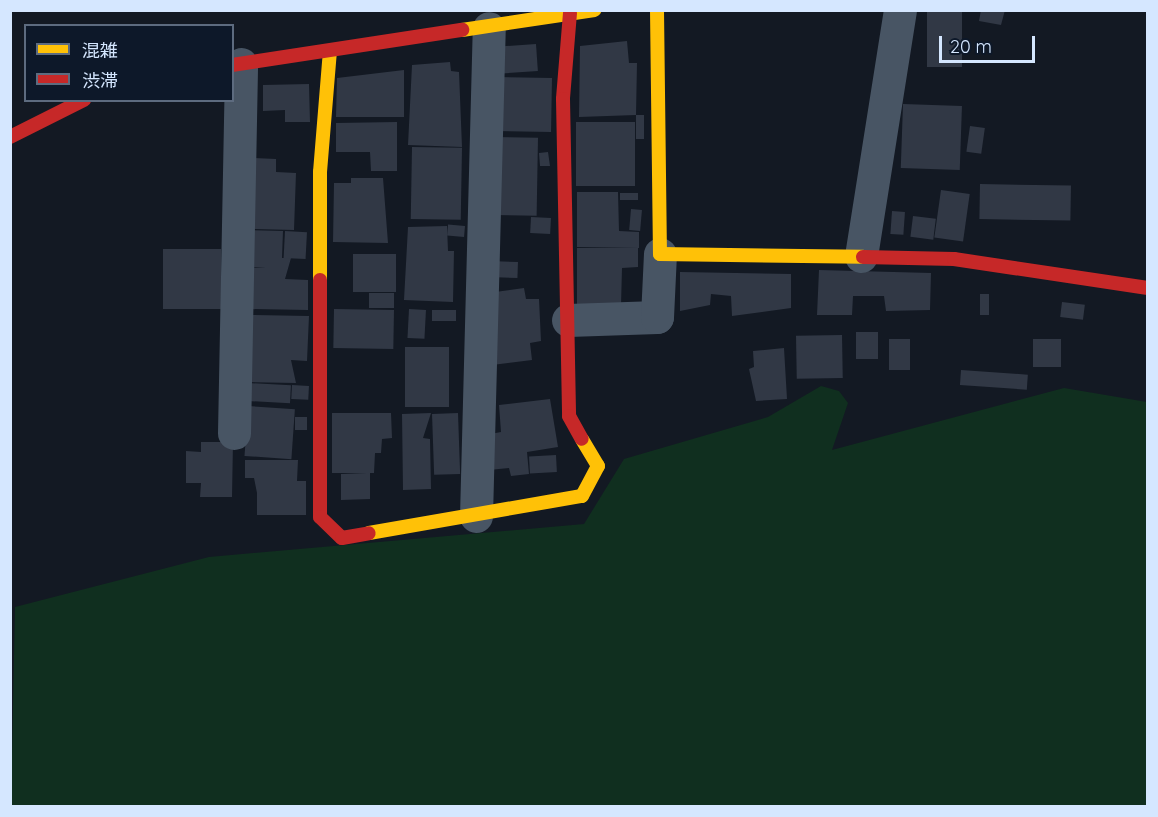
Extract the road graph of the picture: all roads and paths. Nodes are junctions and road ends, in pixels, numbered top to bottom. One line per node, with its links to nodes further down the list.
1 (594, 10): 4 (street)
2 (657, 10): 10 (street)
3 (900, 10): 11 (street)
4 (570, 14): 5 (street); 13 (street)
5 (489, 28): 6 (street); 15 (street)
6 (330, 51): 7 (street); 15 (street)
7 (237, 65): 14 (street)
8 (80, 102): 9 (street)
9 (10, 137)
10 (660, 254): 11 (street); 13 (street)
11 (861, 256): 12 (street)
12 (1148, 288)
13 (568, 320): 15 (street)
14 (234, 433)
15 (476, 516)

